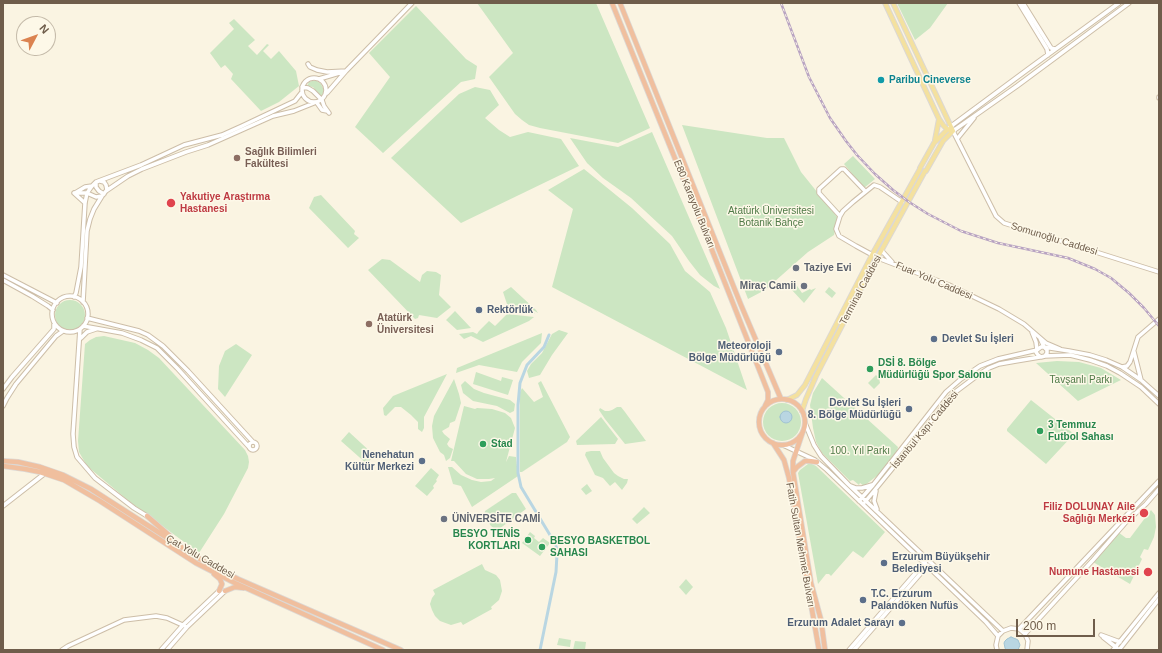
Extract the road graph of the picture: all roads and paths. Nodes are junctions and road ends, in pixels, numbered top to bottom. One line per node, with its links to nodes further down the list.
1 (412, 3): 13 (main road)
2 (612, 3): 71 (highway, E80 Karayolu Bulvarı)
3 (620, 3): 67 (highway, E80 Karayolu Bulvarı)
4 (885, 3): 22 (main road)
5 (893, 3): 23 (main road)
6 (1019, 3): 11 (main road)
7 (1022, 3): 10 (main road)
8 (1119, 3): 10 (main road)
9 (1129, 3): 17 (main road)
10 (1056, 49): 11 (main road)
11 (1048, 54): 15 (main road)
12 (308, 64): 13 (main road)
13 (346, 71): 14 (main road); 18 (main road)
14 (319, 79): 16 (main road); 18 (main road)
15 (1008, 83): 17 (main road); 23 (main road)
16 (302, 90): 19 (main road); 20 (main road); 28 (main road)
17 (1012, 90): 21 (main road)
18 (327, 93): 19 (main road)
19 (322, 100): 20 (main road); 20 (main road)
20 (315, 103): 32 (main road)
21 (977, 115): 23 (main road); 24 (main road)
22 (939, 119): 23 (main road); 25 (main road)
23 (950, 129): 24 (main road, Somunoğlu Caddesi); 25 (main road, Terminal Caddesi); 27 (main road, Terminal Caddesi)
24 (957, 139): 41 (main road, Somunoğlu Caddesi)
25 (934, 143): 26 (main road, Terminal Caddesi)
26 (920, 168): 27 (main road); 34 (main road, Terminal Caddesi)
27 (925, 171): 37 (main road, Terminal Caddesi)
28 (98, 181): 29 (main road); 32 (main road); 32 (main road)
29 (92, 186): 31 (main road); 33 (main road)
30 (865, 191): 34 (main road); 36 (main road); 36 (main road)
31 (87, 193): 32 (main road); 33 (main road); 35 (main road)
32 (104, 193): 45 (main road)
33 (74, 194): 35 (main road)
34 (902, 202): 38 (main road, Terminal Caddesi)
35 (85, 203): 44 (main road)
36 (840, 216): 38 (main road, Fuar Yolu Caddesi)
37 (882, 251): 39 (main road, Terminal Caddesi); 40 (main road)
38 (872, 255): 39 (main road, Fuar Yolu Caddesi); 68 (main road, Terminal Caddesi)
39 (878, 258): 40 (main road, Fuar Yolu Caddesi); 72 (main road, Terminal Caddesi)
40 (893, 264): 54 (main road, Fuar Yolu Caddesi)
41 (1159, 272)
42 (3, 275): 46 (main road)
43 (3, 280): 47 (main road)
44 (74, 297): 45 (main road); 46 (main road)
45 (83, 302): 48 (main road)
46 (57, 303): 47 (main road)
47 (53, 310): 50 (main road)
48 (87, 318): 51 (main road); 75 (main road)
49 (1159, 320): 59 (main road)
50 (54, 322): 53 (main road); 65 (main road)
51 (81, 328): 52 (main road); 53 (main road); 56 (main road)
52 (96, 329): 56 (main road); 78 (main road)
53 (63, 330): 70 (main road)
54 (1031, 331): 55 (main road, Fuar Yolu Caddesi); 60 (main road)
55 (1040, 338): 57 (main road); 58 (main road, Fuar Yolu Caddesi)
56 (80, 339): 94 (main road)
57 (1044, 347): 58 (main road); 60 (main road); 61 (main road)
58 (1060, 349): 63 (main road)
59 (1134, 349): 63 (main road); 64 (main road)
60 (1037, 350): 62 (main road); 88 (main road)
61 (1045, 356): 62 (main road); 69 (main road)
62 (1041, 357): 87 (main road, İstanbul Kapı Caddesi)
63 (1122, 367): 64 (main road)
64 (1141, 380): 66 (main road)
65 (3, 389)
66 (1159, 396)
67 (781, 399): 68 (highway); 71 (highway)
68 (788, 400): 72 (highway)
69 (1159, 404)
70 (3, 406)
71 (765, 406): 76 (highway)
72 (802, 411): 73 (highway)
73 (804, 423): 74 (highway); 86 (main road)
74 (803, 431): 77 (highway); 79 (highway, Fatih Sultan Mehmet Bulvarı)
75 (253, 442): 78 (main road); 78 (main road)
76 (774, 443): 77 (highway); 118 (highway, Fatih Sultan Mehmet Bulvarı)
77 (783, 445): 79 (main road)
78 (249, 447)
79 (796, 451): 81 (main road); 83 (highway, Fatih Sultan Mehmet Bulvarı)
80 (3, 461): 95 (highway, Çat Yolu Caddesi)
81 (817, 462): 83 (highway); 90 (main road)
82 (3, 466): 84 (highway, Çat Yolu Caddesi)
83 (793, 472): 119 (highway, Fatih Sultan Mehmet Bulvarı)
84 (44, 474): 92 (main road); 97 (highway, Çat Yolu Caddesi)
85 (1159, 481): 106 (main road)
86 (848, 484): 88 (main road); 90 (main road)
87 (879, 484): 91 (main road, İstanbul Kapı Caddesi); 93 (main road)
88 (873, 485): 90 (main road)
89 (1159, 489): 108 (main road)
90 (861, 499): 91 (main road)
91 (864, 503): 93 (main road); 96 (main road)
92 (3, 506)
93 (879, 513): 96 (main road)
94 (146, 516): 95 (highway)
95 (180, 545): 98 (highway, Çat Yolu Caddesi)
96 (927, 563): 107 (main road); 109 (main road); 120 (main road); 121 (main road)
97 (211, 570): 99 (highway, Çat Yolu Caddesi); 101 (highway)
98 (238, 578): 99 (highway); 117 (highway, Çat Yolu Caddesi)
99 (230, 580): 100 (highway, Çat Yolu Caddesi); 101 (highway)
100 (247, 588): 102 (highway); 116 (highway, Çat Yolu Caddesi)
101 (219, 591): 105 (main road)
102 (225, 591): 105 (main road)
103 (1159, 593): 110 (main road)
104 (1159, 599): 111 (main road)
105 (185, 626): 113 (main road); 114 (main road); 115 (main road)
106 (1019, 629): 107 (main road); 108 (main road)
107 (1003, 631): 109 (main road)
108 (1024, 634): 123 (main road)
109 (998, 636): 122 (main road)
110 (1119, 641): 111 (main road); 112 (main road); 112 (main road)
111 (1124, 644): 124 (main road)
112 (1114, 648): 124 (main road)
113 (62, 650)
114 (161, 650)
115 (167, 650)
116 (383, 650)
117 (401, 650)
118 (819, 650)
119 (825, 650)
120 (849, 650)
121 (854, 650)
122 (997, 650)
123 (1027, 650)
124 (1120, 650)

